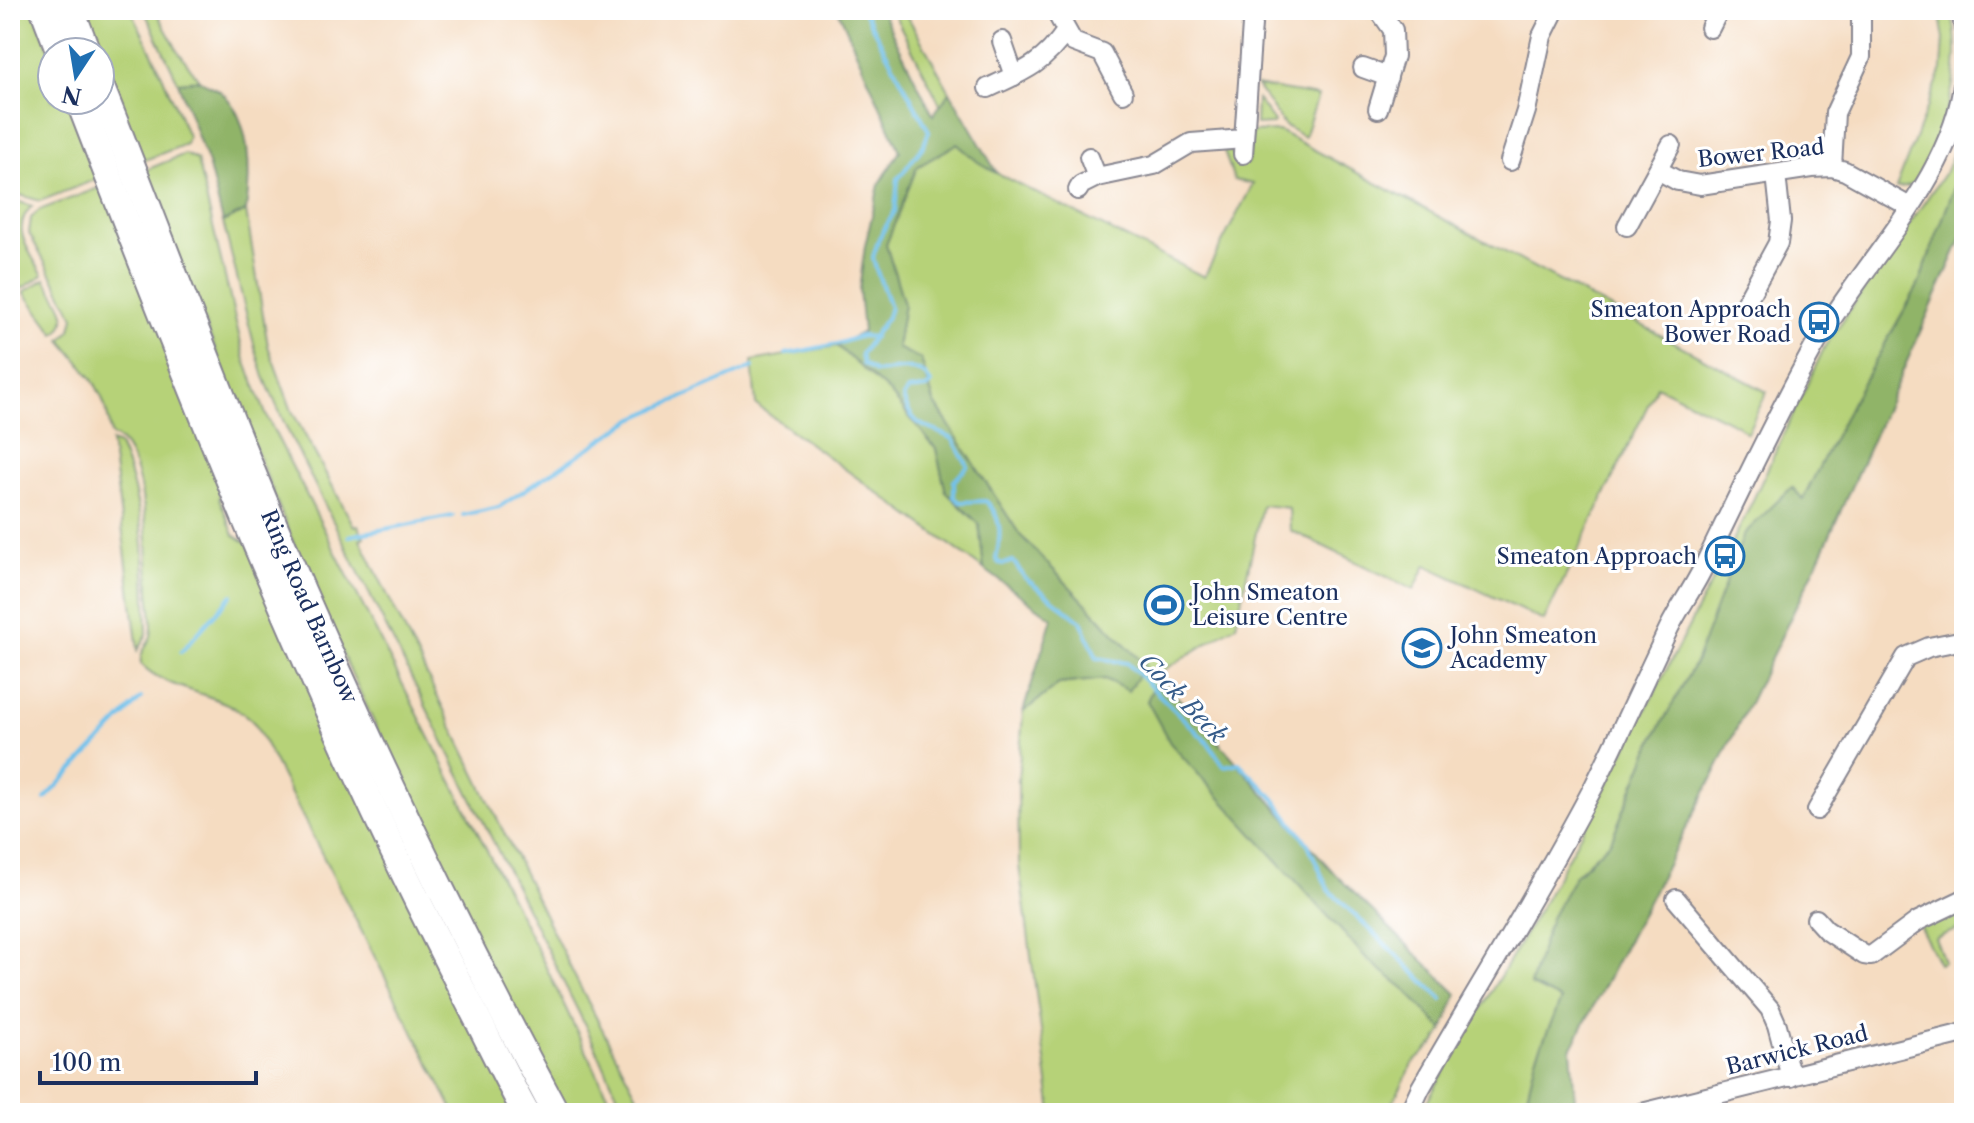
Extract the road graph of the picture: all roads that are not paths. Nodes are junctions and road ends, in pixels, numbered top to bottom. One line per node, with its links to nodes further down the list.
1 (44, 10): 13 (highway)
2 (71, 10): 14 (highway)
3 (1055, 10): 12 (street)
4 (1253, 10): 31 (street)
5 (1379, 10): 18 (street)
6 (1555, 10): 27 (street)
7 (1719, 10): 10 (street)
8 (1961, 10): 11 (street)
9 (1861, 11): 28 (street)
10 (1710, 28)
11 (1964, 28)
12 (1066, 31): 17 (street); 21 (street)
13 (54, 36)
14 (81, 36)
15 (1002, 41): 17 (street)
16 (1363, 68): 18 (street)
17 (1014, 76): 20 (street)
18 (1388, 77): 22 (street)
19 (1964, 78): 33 (street)
20 (988, 88)
21 (1123, 93)
22 (1378, 109)
23 (85, 116): 43 (highway, Ring Road Barnbow)
24 (112, 116): 44 (highway, Ring Road Barnbow)
25 (1671, 145): 29 (street, Bower Road)
26 (1089, 157): 31 (street)
27 (1510, 161)
28 (1832, 167): 30 (street, Bower Road); 33 (street, Bower Road)
29 (1658, 170): 30 (street, Bower Road); 34 (street, Bower Road)
30 (1776, 174): 35 (street)
31 (1097, 177): 32 (street)
32 (1078, 190)
33 (1910, 207): 45 (street)
34 (1627, 226)
35 (1746, 302)
36 (1964, 640): 37 (street)
37 (1817, 810)
38 (1672, 896): 42 (street)
39 (1964, 899): 40 (street)
40 (1816, 919)
41 (1964, 1033): 42 (street, Barwick Road)
42 (1791, 1077): 46 (street, Barwick Road)
43 (526, 1113)
44 (556, 1113)
45 (1409, 1113)
46 (1642, 1113)

